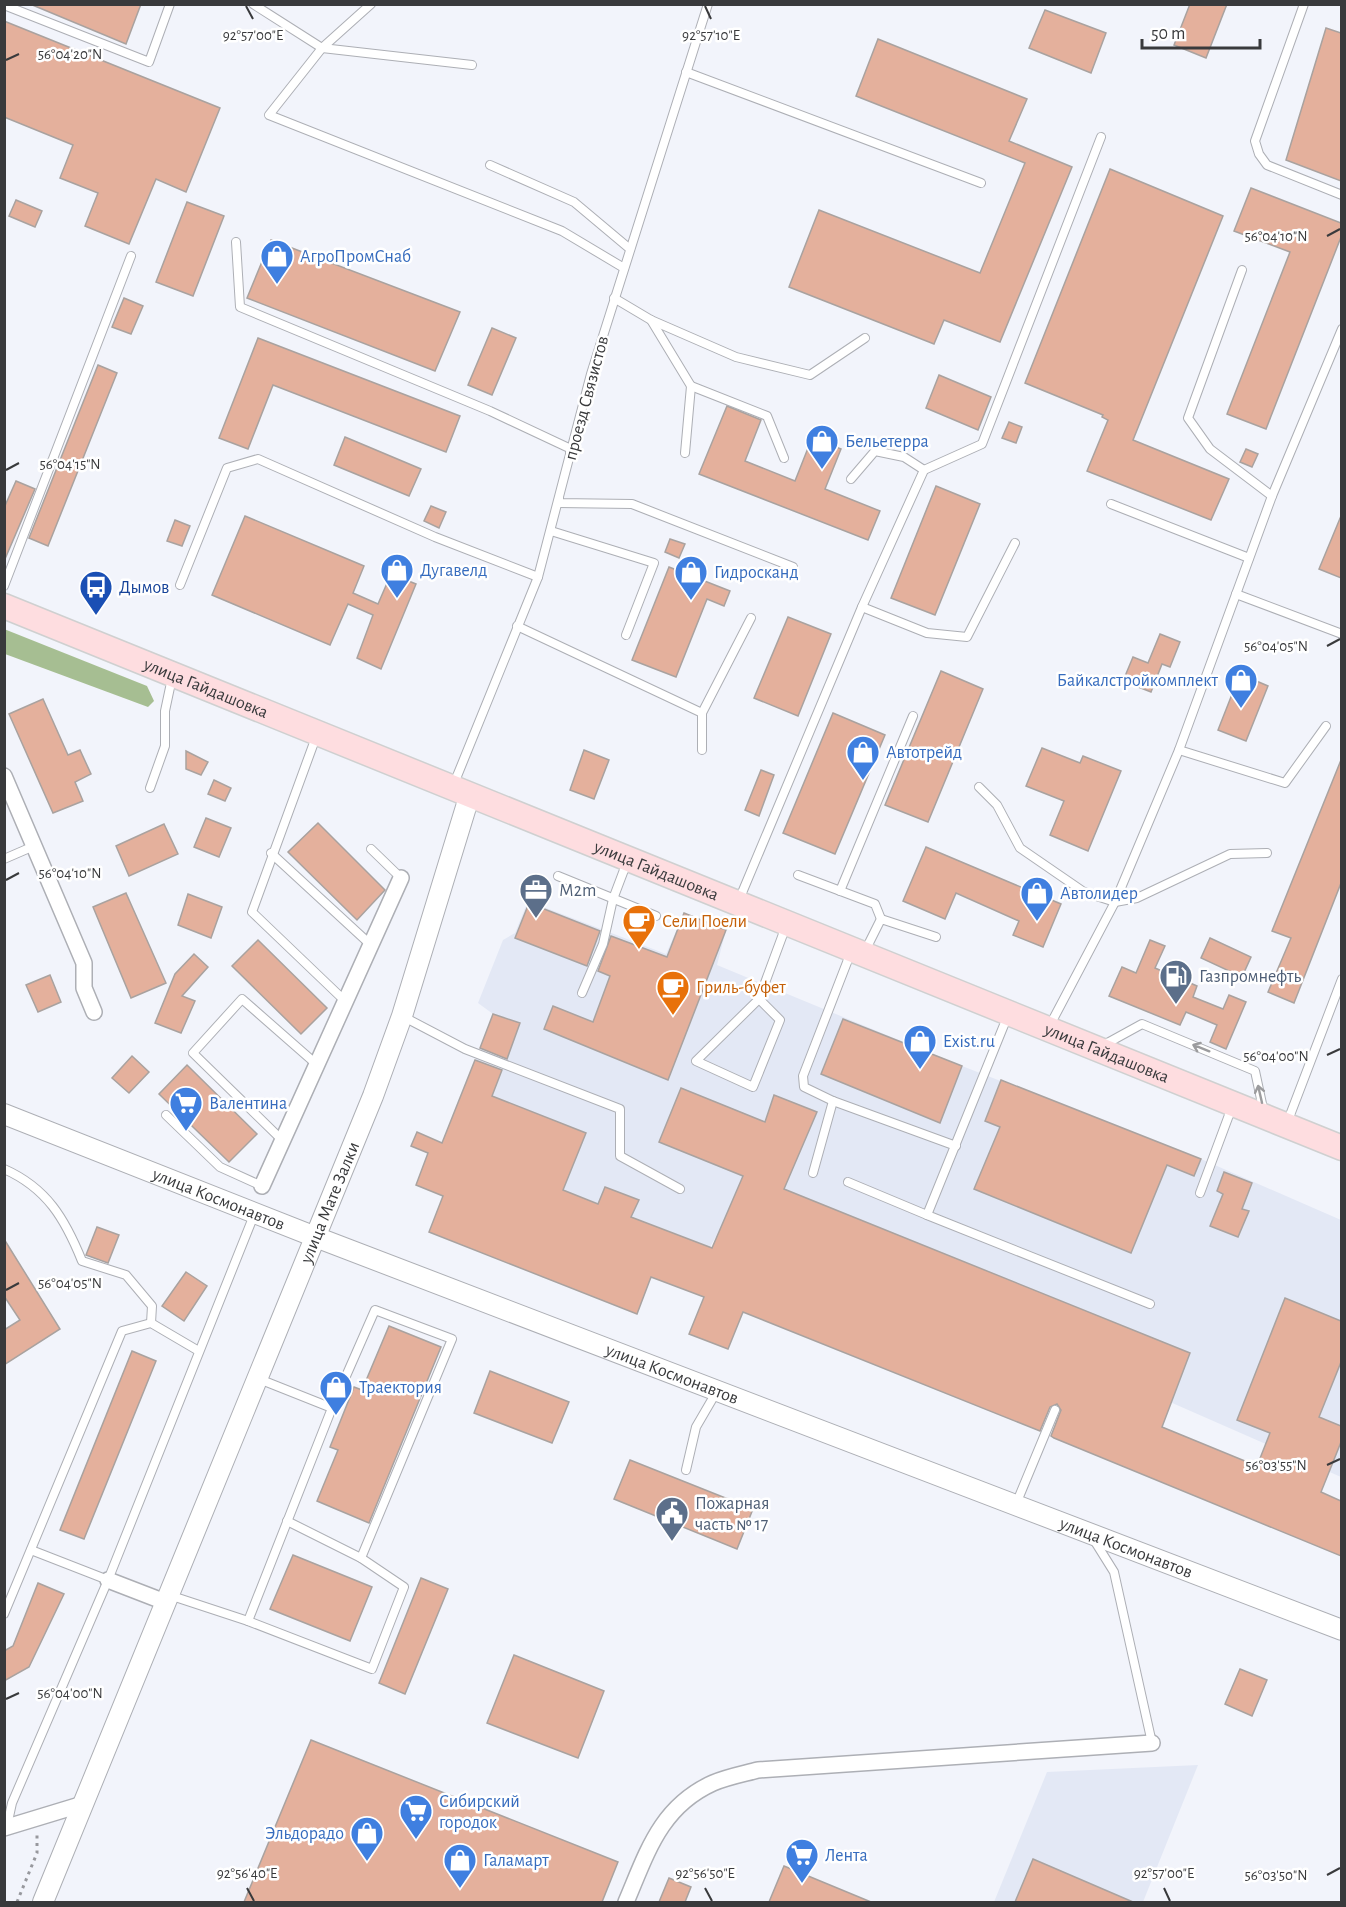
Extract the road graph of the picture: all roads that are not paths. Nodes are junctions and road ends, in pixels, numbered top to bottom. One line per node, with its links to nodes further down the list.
1 (4, 4): 2 (lane)
2 (170, 4)
3 (253, 4): 7 (lane)
4 (371, 4): 7 (lane)
5 (708, 4): 9 (lane, проезд Связистов)
6 (1304, 4): 13 (lane)
7 (322, 48): 8 (lane); 17 (lane)
8 (472, 65)
9 (686, 72): 12 (lane); 15 (lane, проезд Связистов)
10 (1101, 136): 27 (lane)
11 (490, 165): 15 (lane)
12 (981, 183)
13 (1341, 195)
14 (236, 242): 24 (lane)
15 (630, 249): 17 (lane, проезд Связистов)
16 (131, 256): 38 (lane)
17 (624, 268): 19 (lane, проезд Связистов)
18 (1242, 270): 29 (lane)
19 (614, 298): 20 (lane); 24 (lane, проезд Связистов)
20 (651, 320): 22 (lane); 23 (lane)
21 (1341, 329): 29 (lane)
22 (865, 338)
23 (692, 386): 25 (lane); 26 (lane)
24 (571, 449): 30 (lane, проезд Связистов)
25 (685, 453)
26 (784, 458)
27 (924, 470): 28 (lane); 41 (lane)
28 (851, 478)
29 (1272, 496): 34 (lane)
30 (558, 503): 32 (lane); 35 (lane)
31 (1111, 504): 34 (lane)
32 (551, 531): 36 (lane); 45 (lane)
33 (1015, 543): 41 (lane)
34 (1249, 558): 39 (lane)
35 (793, 567)
36 (538, 577): 37 (lane); 43 (lane)
37 (180, 585)
38 (4, 586)
39 (1236, 594): 44 (lane); 52 (lane)
40 (4, 606): 46 (main road, улица Гайдашовка)
41 (862, 607): 69 (lane)
42 (751, 618): 47 (lane)
43 (517, 626): 47 (lane); 56 (lane)
44 (1341, 634)
45 (626, 635)
46 (172, 674): 50 (main road, улица Гайдашовка); 54 (lane)
47 (702, 712): 51 (lane)
48 (912, 716): 66 (lane)
49 (1326, 726): 52 (lane)
50 (318, 733): 56 (main road, улица Гайдашовка); 60 (lane)
51 (702, 750)
52 (1179, 750): 68 (lane)
53 (4, 776): 57 (street)
54 (150, 788)
55 (979, 788): 68 (lane)
56 (461, 790): 62 (main road, улица Гайдашовка); 82 (street, улица Мате Залки)
57 (36, 846): 61 (lane); 80 (street)
58 (370, 849): 65 (lane)
59 (1267, 853): 68 (lane)
60 (271, 854): 74 (lane); 79 (lane)
61 (4, 859)
62 (628, 859): 67 (lane); 69 (main road, улица Гайдашовка)
63 (798, 875): 66 (lane)
64 (558, 876): 67 (lane)
65 (401, 878): 74 (street, улица Космонавтов)
66 (840, 891): 71 (lane)
67 (613, 899): 70 (lane); 77 (lane)
68 (1115, 902): 83 (lane)
69 (738, 905): 72 (main road, улица Гайдашовка)
70 (656, 916)
71 (881, 920): 73 (lane); 75 (lane)
72 (787, 925): 75 (main road, улица Гайдашовка); 78 (lane)
73 (936, 937)
74 (372, 946): 79 (street, улица Космонавтов)
75 (857, 953): 81 (main road, улица Гайдашовка); 86 (lane)
76 (1341, 979): 90 (lane)
77 (582, 993)
78 (759, 999): 78 (lane)
79 (346, 1003): 85 (street, улица Космонавтов)
80 (94, 1012)
81 (1009, 1014): 83 (main road, улица Гайдашовка); 92 (lane)
82 (402, 1016): 98 (lane); 102 (street, улица Мате Залки)
83 (1048, 1030): 84 (main road, улица Гайдашовка)
84 (1095, 1050): 87 (main road, улица Гайдашовка); 90 (lane, one-way to 84)
85 (315, 1063): 91 (street, улица Космонавтов); 91 (lane)
86 (833, 1101): 92 (lane); 95 (lane)
87 (1233, 1105): 90 (main road, улица Гайдашовка); 99 (lane)
88 (4, 1114): 100 (street, улица Космонавтов)
89 (166, 1115): 97 (lane)
90 (1276, 1121): 93 (main road, улица Гайдашовка)
91 (282, 1140): 97 (street, улица Космонавтов)
92 (956, 1146): 101 (lane)
93 (1341, 1148)
94 (4, 1169): 104 (lane)
95 (813, 1173)
96 (848, 1182): 101 (lane)
97 (262, 1186)
98 (680, 1189)
99 (1200, 1193)
100 (254, 1213): 102 (street, улица Космонавтов); 105 (lane)
101 (927, 1215): 103 (lane)
102 (313, 1236): 106 (street, улица Мате Залки); 107 (street, улица Космонавтов)
103 (1150, 1304)
104 (151, 1323): 105 (lane); 114 (lane)
105 (197, 1350): 116 (lane)
106 (258, 1378): 108 (lane); 117 (street, улица Мате Залки)
107 (717, 1391): 110 (lane); 111 (street, улица Космонавтов)
108 (332, 1408): 112 (lane); 115 (lane)
109 (1055, 1410): 111 (lane)
110 (686, 1470)
111 (1016, 1505): 113 (street, улица Космонавтов)
112 (287, 1521): 115 (lane); 119 (lane)
113 (1090, 1533): 120 (street, улица Космонавтов); 121 (lane)
114 (31, 1550): 116 (lane); 118 (lane)
115 (362, 1558): 119 (lane)
116 (108, 1580): 117 (street); 123 (lane)
117 (166, 1599): 119 (lane); 122 (street, улица Мате Залки)
118 (4, 1614)
119 (248, 1621)
120 (1341, 1630)
121 (1152, 1743): 125 (street)
122 (83, 1804): 123 (street); 124 (street, улица Мате Залки)
123 (6, 1827)
124 (43, 1902)
125 (626, 1902)

